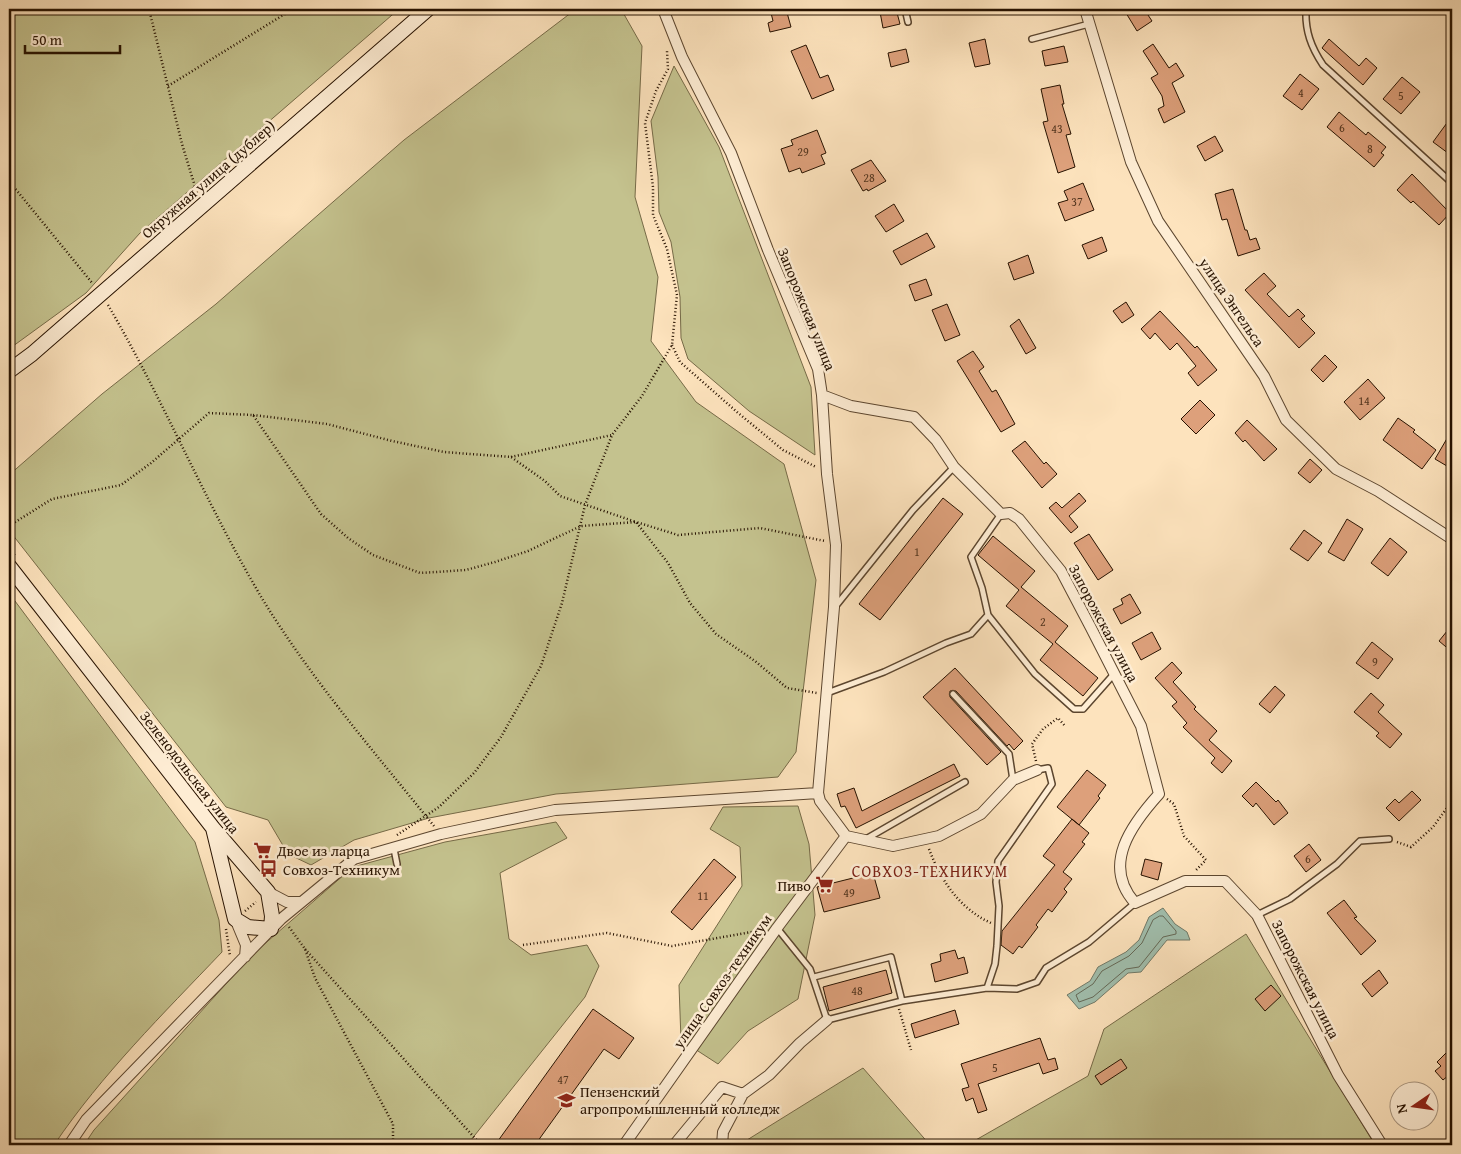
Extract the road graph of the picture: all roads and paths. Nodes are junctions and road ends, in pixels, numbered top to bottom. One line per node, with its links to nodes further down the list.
1 (149, 9): 12 (path)
2 (293, 9): 12 (path)
3 (428, 9): 15 (street, Окружная улица (дублер))
4 (663, 9): 19 (street, Запорожская улица)
5 (906, 9): 8 (lane)
6 (1085, 9): 9 (street, улица Энгельса)
7 (1306, 9): 14 (lane)
8 (908, 22)
9 (1089, 24): 10 (lane); 31 (street, улица Энгельса)
10 (1032, 39)
11 (666, 49): 17 (path)
12 (168, 86): 15 (path)
13 (9, 181): 16 (path)
14 (1452, 183)
15 (202, 206): 16 (street, Окружная улица (дублер))
16 (101, 294): 18 (street, Окружная улица (дублер)); 22 (path)
17 (672, 345): 21 (path); 25 (path)
18 (9, 371)
19 (822, 395): 24 (street, Запорожская улица); 25 (street)
20 (253, 415): 22 (path); 23 (path); 30 (path)
21 (612, 435): 23 (path); 26 (path)
22 (178, 438): 29 (path); 46 (path)
23 (511, 457): 26 (path)
24 (954, 467): 27 (street, Запорожская улица); 34 (lane)
25 (827, 474): 32 (street)
26 (585, 505): 28 (path); 30 (path)
27 (1001, 514): 35 (lane); 36 (street, Запорожская улица)
28 (636, 522): 30 (path); 32 (path); 37 (path)
29 (9, 526)
30 (581, 526): 46 (path)
31 (1452, 538)
32 (836, 544): 34 (street)
33 (9, 566): 47 (street, Зеленодольская улица)
34 (834, 607): 37 (street)
35 (988, 614): 36 (lane); 37 (lane)
36 (1114, 674): 44 (street, Запорожская улица)
37 (825, 694): 43 (street)
38 (953, 694): 41 (lane)
39 (1065, 726): 40 (path)
40 (1038, 770): 41 (street); 62 (lane)
41 (1013, 780): 50 (street)
42 (966, 782): 52 (lane)
43 (818, 794): 48 (street); 49 (street)
44 (1159, 794): 55 (path); 58 (street)
45 (1452, 801): 51 (path)
46 (426, 816): 48 (path); 53 (path)
47 (213, 828): 56 (street, Зеленодольская улица); 60 (street)
48 (441, 834): 53 (street)
49 (846, 836): 52 (street); 63 (street, улица Совхоз-техникум)
50 (927, 839): 52 (street); 62 (path)
51 (1389, 839): 59 (lane)
52 (864, 841)
53 (393, 848): 54 (lane); 57 (street)
54 (397, 864)
55 (1185, 881): 58 (street, Запорожская улица); 59 (street, Запорожская улица)
56 (264, 895): 57 (street, Зеленодольская улица); 60 (path); 64 (street)
57 (300, 902): 61 (street)
58 (1135, 903): 69 (lane)
59 (1257, 915): 80 (street, Запорожская улица)
60 (239, 916): 64 (street); 67 (street)
61 (281, 919): 64 (street); 66 (path)
62 (997, 926): 69 (lane)
63 (776, 928): 65 (path); 68 (lane); 74 (street, улица Совхоз-техникум)
64 (271, 929): 67 (street)
65 (522, 945)
66 (306, 948): 76 (path); 77 (path)
67 (245, 957): 75 (street)
68 (814, 977): 70 (lane); 71 (lane)
69 (987, 988): 70 (lane)
70 (899, 1002): 71 (lane); 72 (path)
71 (827, 1020): 73 (street)
72 (911, 1050)
73 (743, 1094): 78 (street); 79 (street)
74 (630, 1144)
75 (69, 1145)
76 (393, 1145)
77 (481, 1145)
78 (674, 1145)
79 (722, 1145)
80 (1382, 1145)

